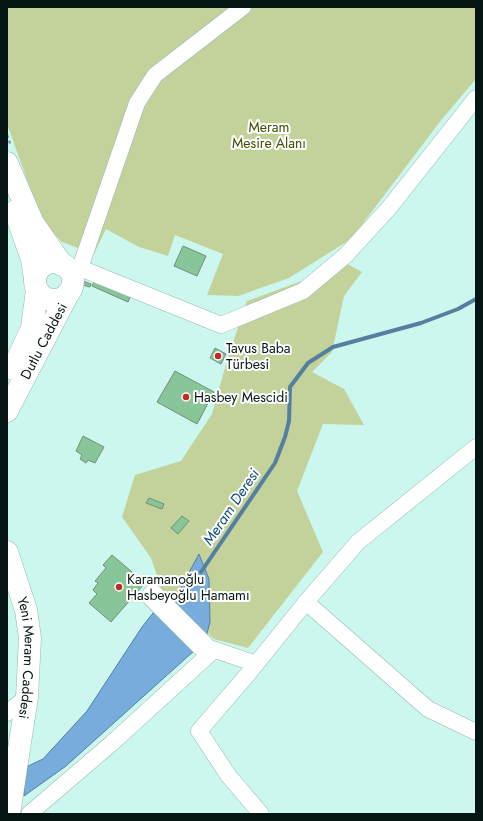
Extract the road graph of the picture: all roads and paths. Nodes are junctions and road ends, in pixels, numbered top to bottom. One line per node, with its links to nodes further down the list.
1 (243, 7): 5 (street)
2 (476, 98): 5 (street)
3 (7, 163): 5 (main road)
4 (7, 189): 6 (main road, Dutlu Caddesi)
5 (70, 275): 6 (main road); 6 (main road); 8 (main road, Dutlu Caddesi)
6 (36, 285): 7 (main road, Dutlu Caddesi)
7 (7, 381)
8 (7, 411)
9 (476, 447): 13 (street)
10 (7, 552): 16 (main road, Yeni Meram Caddesi)
11 (7, 585): 16 (main road, Yeni Meram Caddesi)
12 (153, 596): 14 (main road)
13 (306, 602): 15 (street); 17 (street)
14 (208, 648): 15 (street); 20 (street)
15 (256, 664): 21 (street)
16 (17, 705): 18 (main road, Yeni Meram Caddesi); 19 (main road, Yeni Meram Caddesi)
17 (476, 732)
18 (7, 760)
19 (9, 814)
20 (29, 814)
21 (261, 814)

